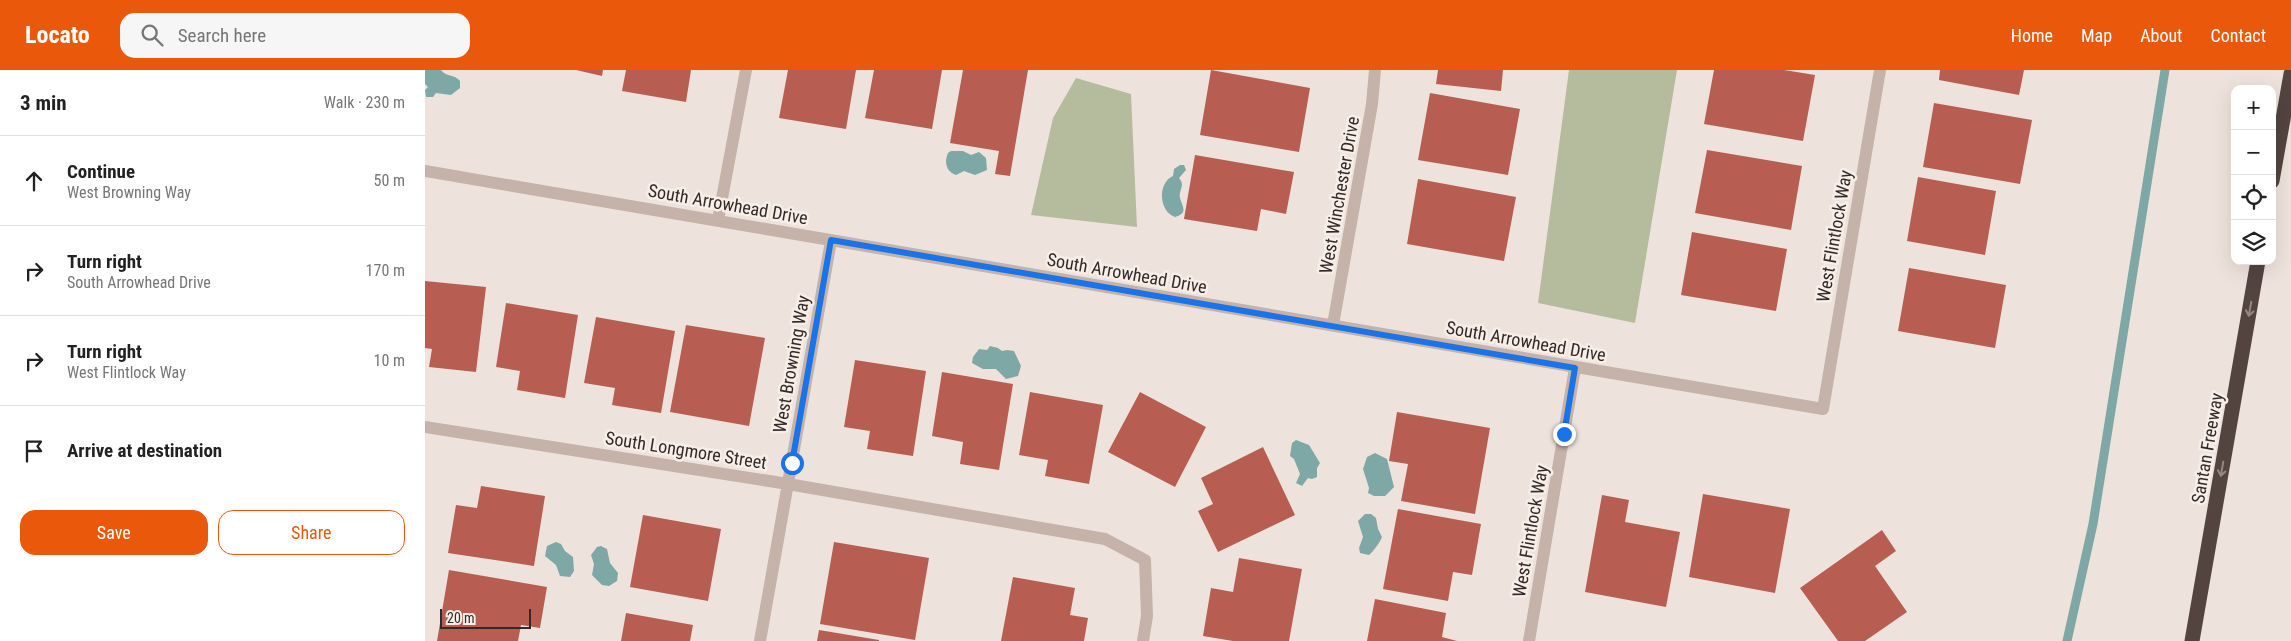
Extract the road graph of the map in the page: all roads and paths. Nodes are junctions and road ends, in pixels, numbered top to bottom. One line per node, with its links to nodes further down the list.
1 (746, 70): 7 (street)
2 (1375, 70): 10 (street, West Winchester Drive)
3 (1880, 70): 12 (street, West Flintlock Way)
4 (2291, 74): 6 (highway)
5 (425, 171): 7 (street, South Arrowhead Drive)
6 (2273, 175)
7 (718, 220): 8 (street, South Arrowhead Drive)
8 (831, 240): 10 (street, South Arrowhead Drive); 14 (street, West Browning Way)
9 (2257, 265): 18 (highway, Santan Freeway, one-way to 18)
10 (1333, 325): 11 (street, South Arrowhead Drive)
11 (1575, 368): 12 (street, South Arrowhead Drive); 17 (street, West Flintlock Way)
12 (1823, 408)
13 (425, 427): 14 (street, South Longmore Street)
14 (788, 484): 15 (street, West Browning Way); 16 (street, South Longmore Street)
15 (760, 641)
16 (1143, 641)
17 (1529, 641)
18 (2192, 641)

